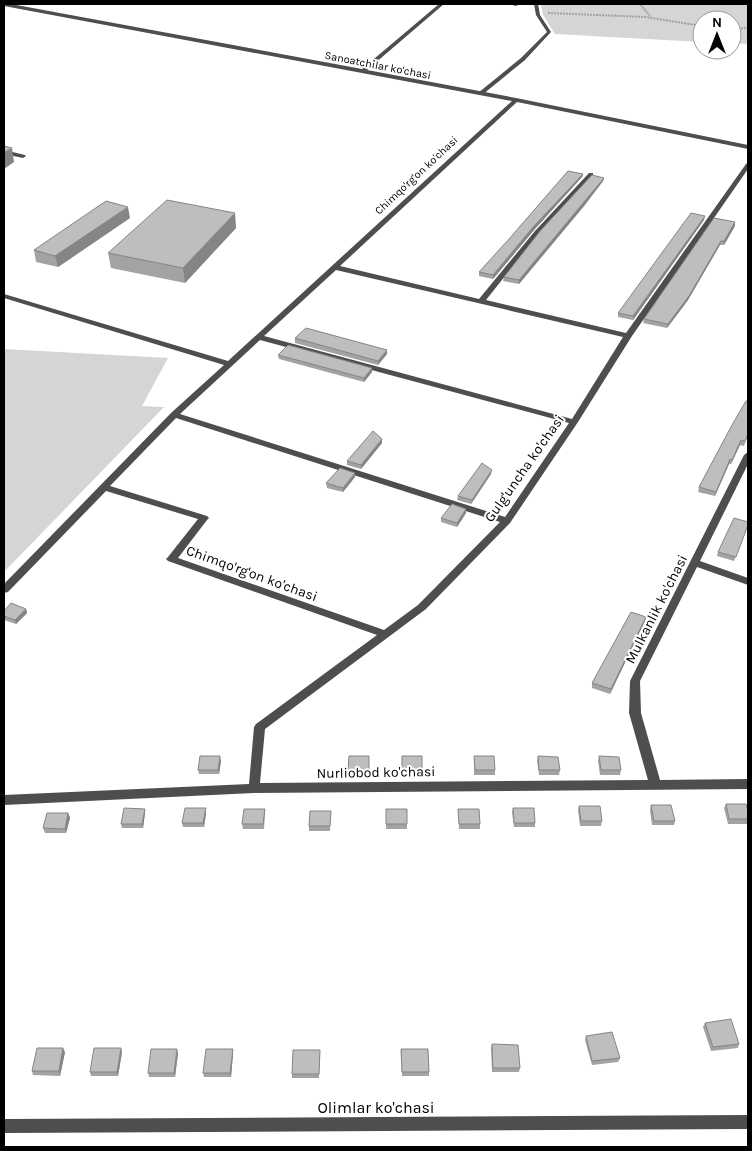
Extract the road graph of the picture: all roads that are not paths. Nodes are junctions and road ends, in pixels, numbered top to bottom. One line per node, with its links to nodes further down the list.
1 (4, 4): 6 (street, Sanoatchilar ko'chasi)
2 (442, 4): 6 (street)
3 (512, 4): 4 (street)
4 (516, 4)
5 (536, 4): 7 (lane)
6 (362, 72): 7 (street, Sanoatchilar ko'chasi)
7 (480, 94): 8 (street, Sanoatchilar ko'chasi)
8 (516, 100): 9 (street, Sanoatchilar ko'chasi); 14 (street, Chimqo'rg'on ko'chasi)
9 (748, 146)
10 (4, 152): 11 (lane)
11 (22, 156)
12 (748, 165): 17 (street, Gulg'uncha ko'chasi)
13 (591, 174): 16 (street)
14 (334, 267): 16 (street); 18 (street, Chimqo'rg'on ko'chasi)
15 (4, 296): 19 (street)
16 (481, 301): 17 (street)
17 (628, 336): 21 (street, Gulg'uncha ko'chasi)
18 (259, 337): 19 (street, Chimqo'rg'on ko'chasi); 21 (street)
19 (230, 364): 20 (street, Chimqo'rg'on ko'chasi)
20 (174, 415): 23 (street, Chimqo'rg'on ko'chasi); 24 (street)
21 (574, 422): 24 (street, Gulg'uncha ko'chasi)
22 (748, 455): 25 (street, Mulkanlik ko'chasi)
23 (104, 487): 27 (street, Chimqo'rg'on ko'chasi); 28 (street, Chimqo'rg'on ko'chasi)
24 (507, 521): 28 (street, Gulg'uncha ko'chasi)
25 (695, 563): 26 (street); 29 (street, Mulkanlik ko'chasi)
26 (748, 582)
27 (4, 590)
28 (385, 634): 31 (street, Gulg'uncha ko'chasi)
29 (655, 784): 30 (street, Nurliobod ko'chasi); 31 (street, Nurliobod ko'chasi)
30 (748, 784)
31 (254, 788): 32 (street, Nurliobod ko'chasi)
32 (4, 800)
33 (748, 1122): 34 (street, Olimlar ko'chasi)
34 (4, 1126)

